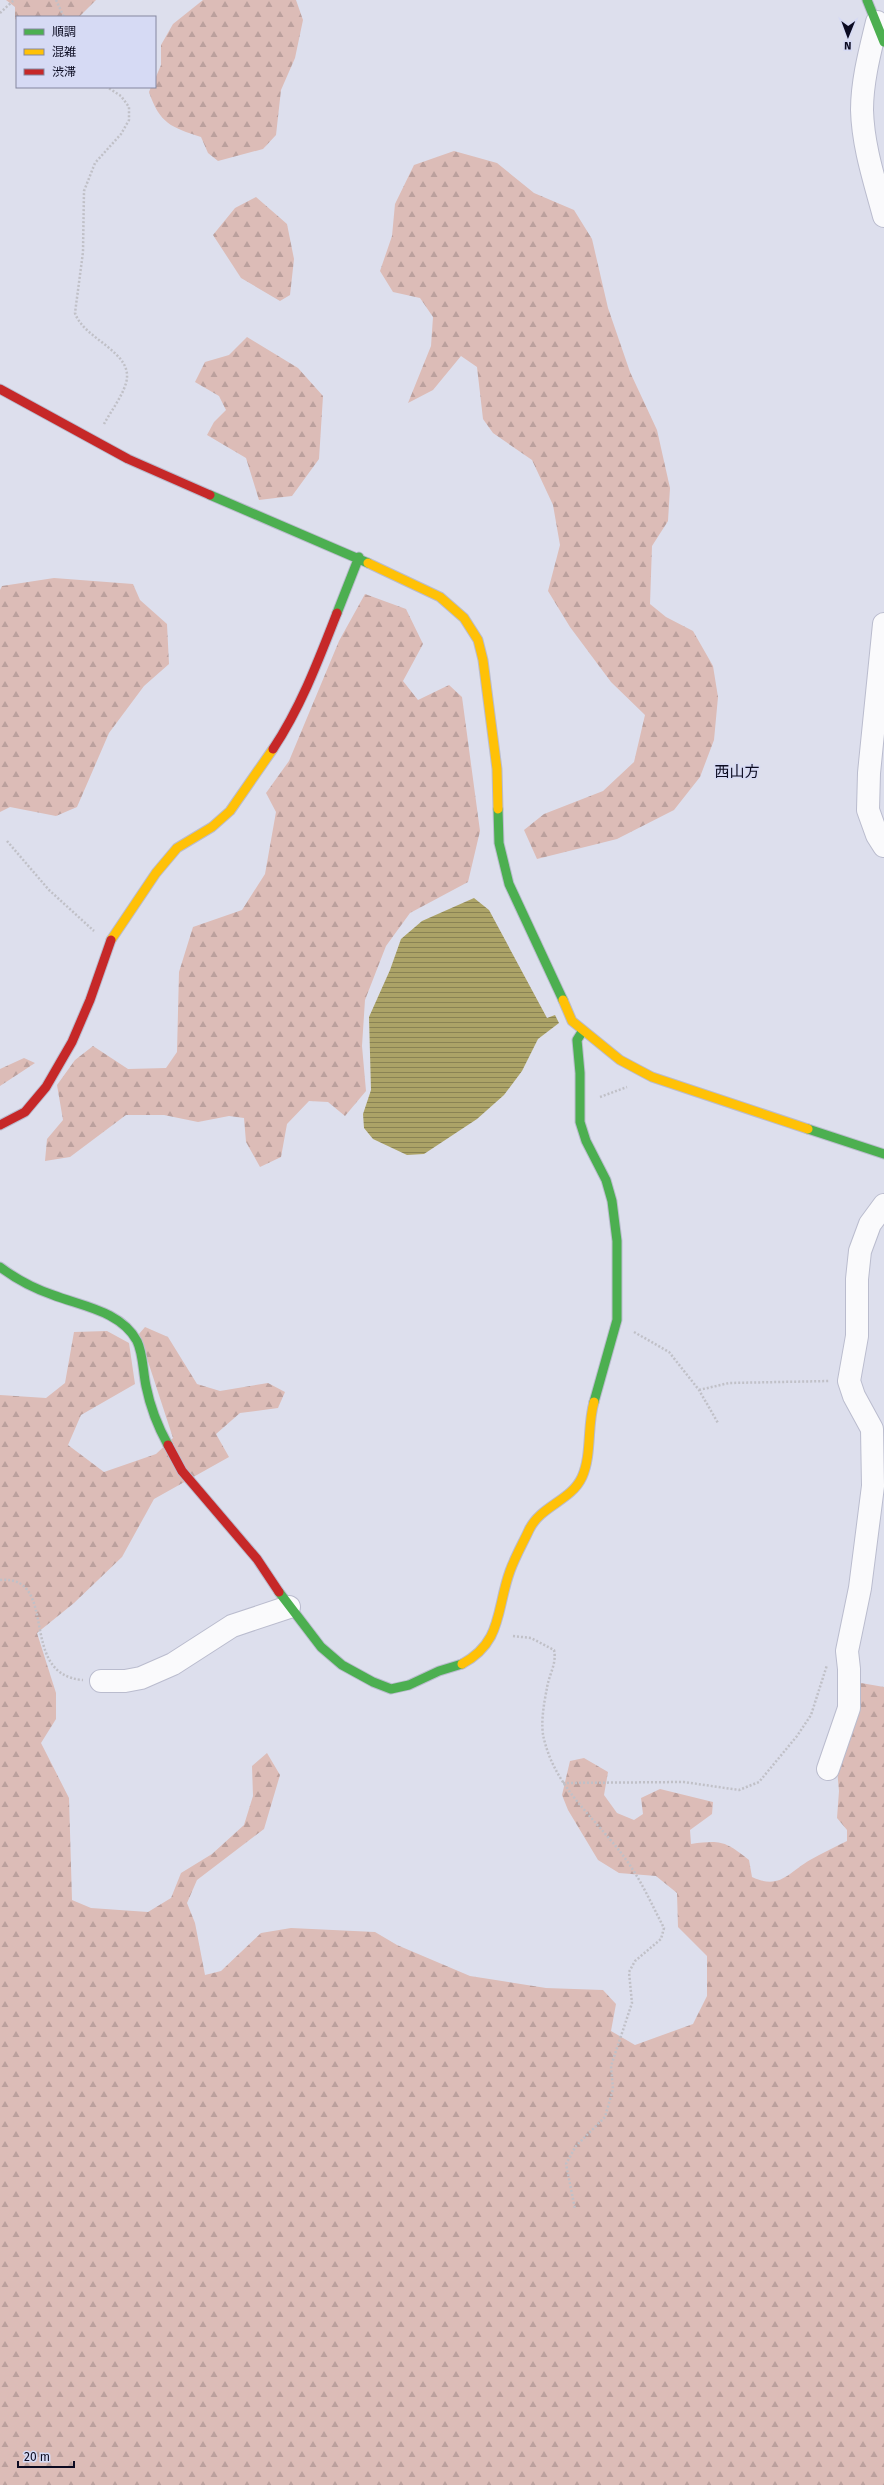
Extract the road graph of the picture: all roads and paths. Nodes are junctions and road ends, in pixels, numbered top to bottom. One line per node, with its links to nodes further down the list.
1 (14, 0): 4 (path)
2 (56, 0): 5 (path)
3 (867, 0): 6 (street)
4 (0, 13)
5 (64, 16)
6 (877, 22): 7 (street); 9 (street)
7 (884, 42)
8 (109, 88): 11 (path)
9 (884, 216)
10 (0, 390): 11 (street)
11 (92, 440): 12 (street)
12 (359, 557): 16 (street); 17 (street)
13 (884, 624): 15 (street)
14 (7, 841): 16 (path)
15 (884, 846)
16 (109, 942): 20 (street)
17 (582, 1032): 18 (street); 19 (street)
18 (652, 1077): 19 (path); 21 (street)
19 (579, 1104): 24 (street)
20 (0, 1125)
21 (884, 1154)
22 (884, 1205): 25 (street)
23 (0, 1267): 30 (street)
24 (618, 1320): 26 (path); 31 (street)
25 (848, 1381): 26 (path); 28 (street)
26 (699, 1390): 27 (path)
27 (718, 1423)
28 (878, 1432): 34 (street)
29 (0, 1580): 33 (path)
30 (288, 1607): 31 (street); 33 (street)
31 (493, 1633): 35 (path)
32 (830, 1658): 35 (path)
33 (101, 1682)
34 (828, 1769)
35 (563, 1783): 36 (path)
36 (575, 2209)

